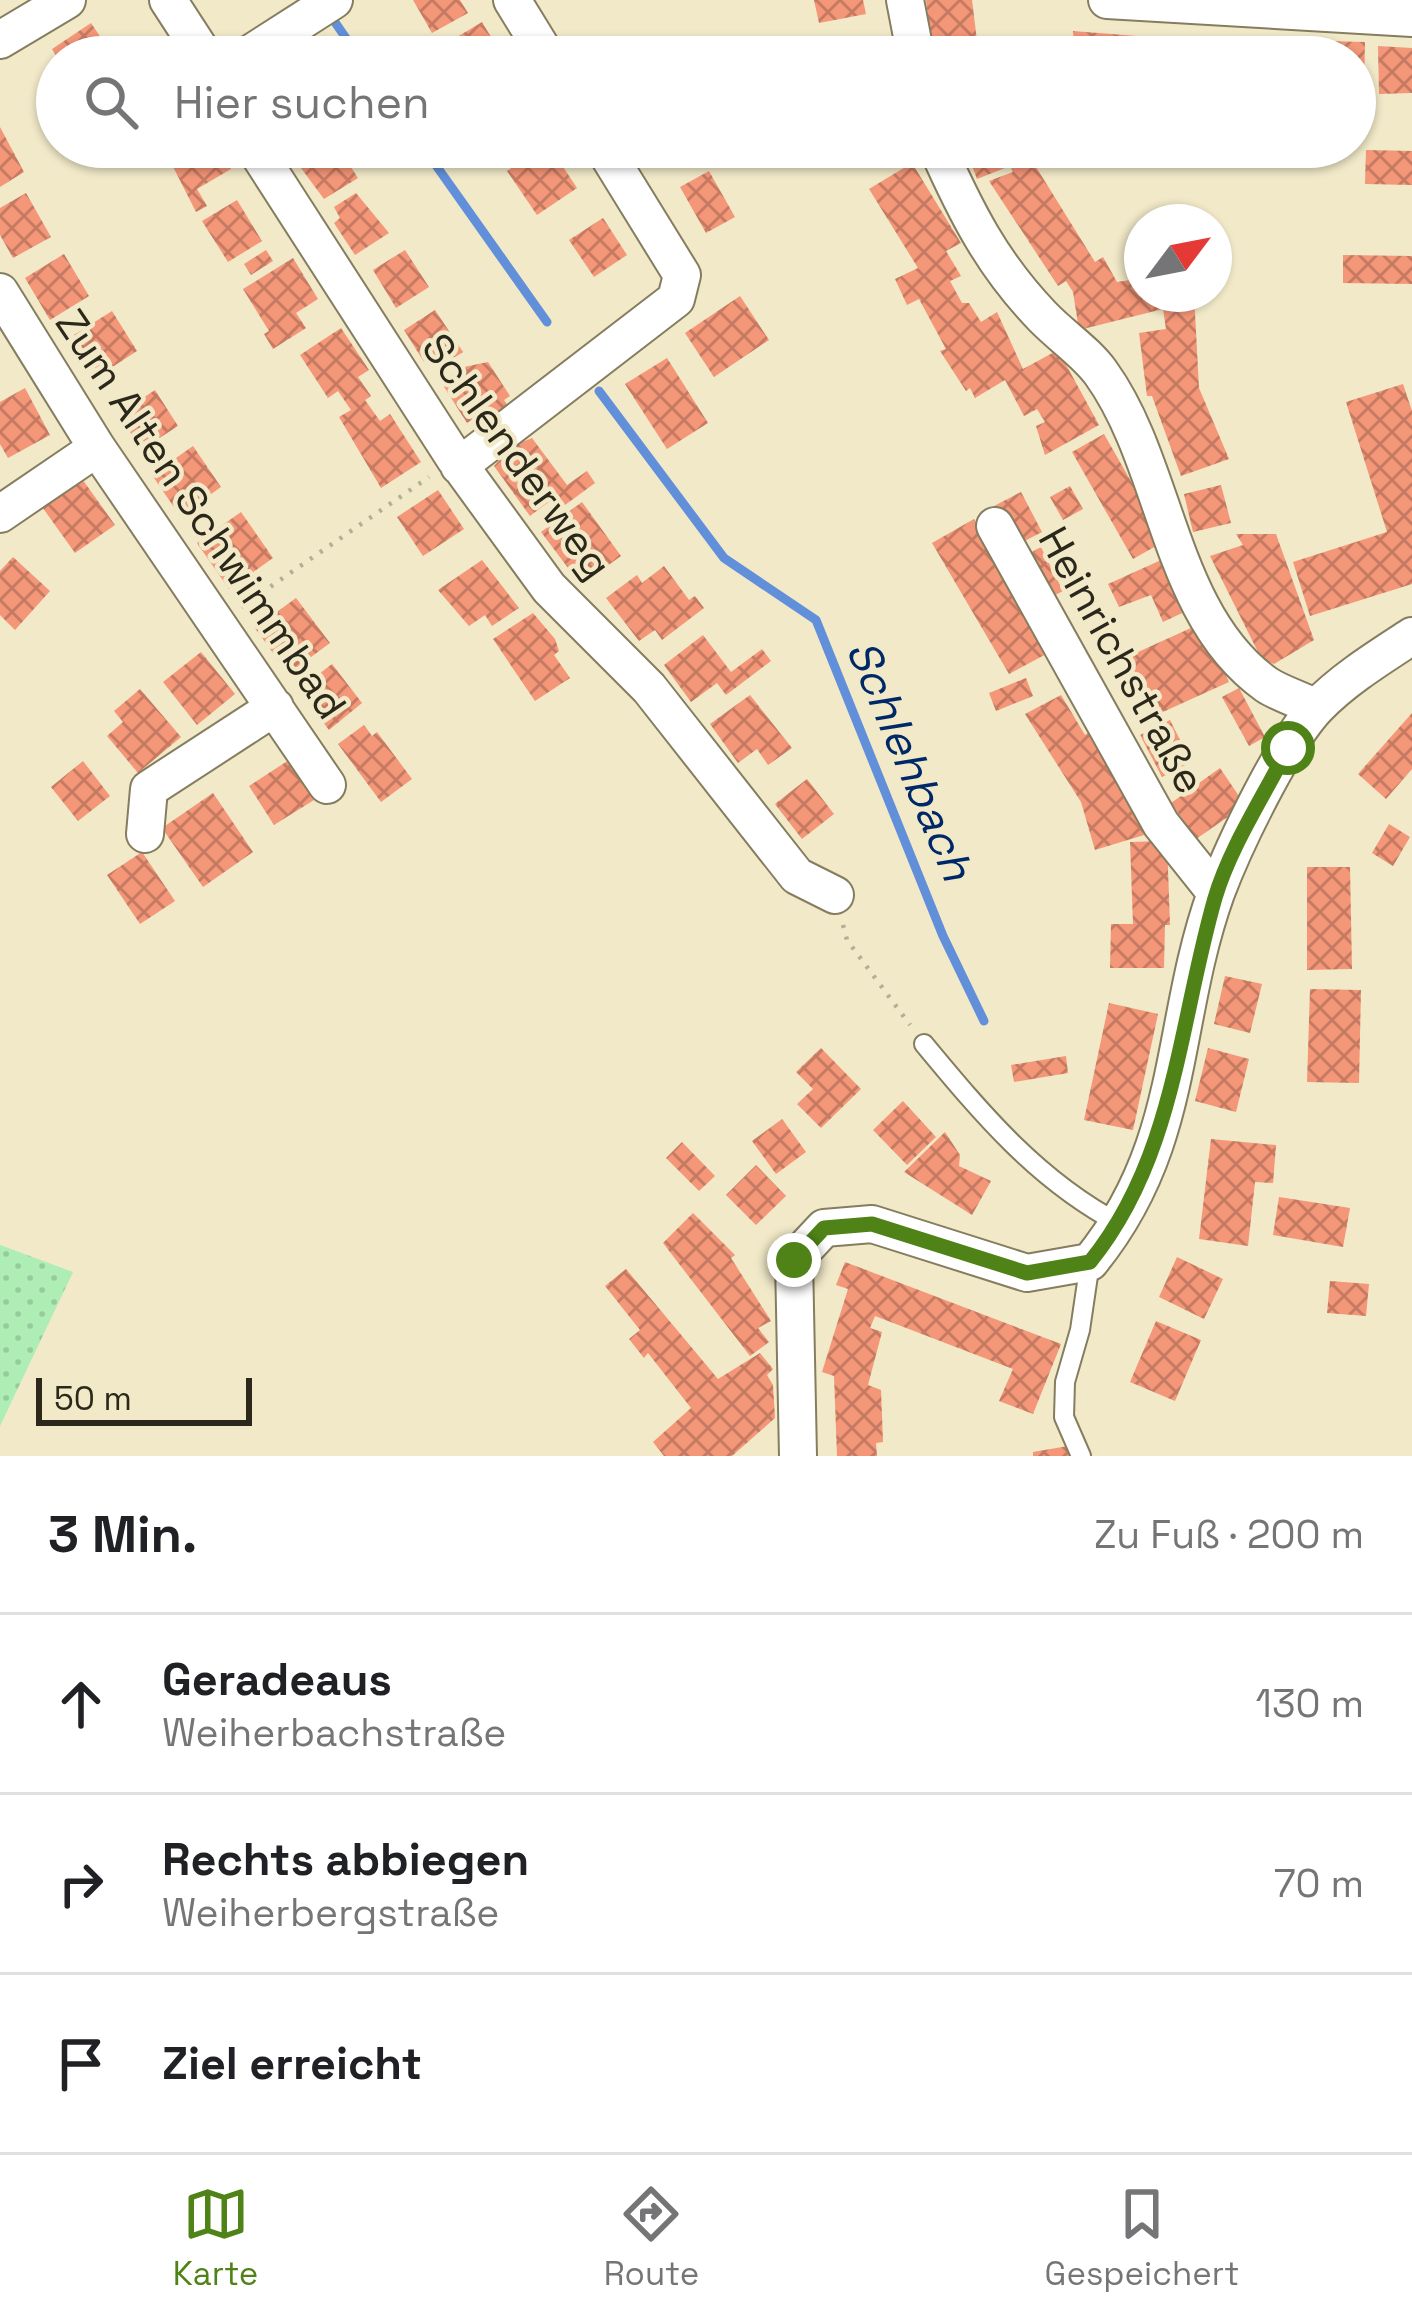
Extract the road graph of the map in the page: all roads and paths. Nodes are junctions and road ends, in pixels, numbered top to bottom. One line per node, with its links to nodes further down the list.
1 (67, 0): 12 (street)
2 (168, 0): 8 (street)
3 (334, 0): 9 (street)
4 (512, 0): 10 (street)
5 (904, 0): 11 (street)
6 (1107, 0): 7 (street)
7 (1412, 18)
8 (192, 36)
9 (278, 36)
10 (534, 36)
11 (912, 36)
12 (0, 40)
13 (267, 168): 18 (street, Schlenderweg)
14 (616, 168): 18 (street)
15 (946, 168): 24 (street)
16 (0, 292): 17 (street, Zum Alten Schwimmbad)
17 (97, 448): 19 (street); 21 (street, Zum Alten Schwimmbad)
18 (457, 463): 21 (path); 28 (street, Schlenderweg)
19 (0, 514)
20 (995, 526): 27 (street, Heinrichstraße)
21 (216, 624): 23 (street, Zum Alten Schwimmbad)
22 (1412, 636): 24 (street)
23 (275, 707): 25 (street, Zum Alten Schwimmbad); 26 (street)
24 (1316, 708): 27 (street)
25 (327, 785)
26 (145, 834)
27 (1216, 893): 31 (street)
28 (835, 895)
29 (857, 954): 30 (path)
30 (924, 1044): 31 (lane)
31 (1120, 1225): 32 (street)
32 (1090, 1262): 33 (street); 34 (lane)
33 (798, 1456)
34 (1081, 1456)

